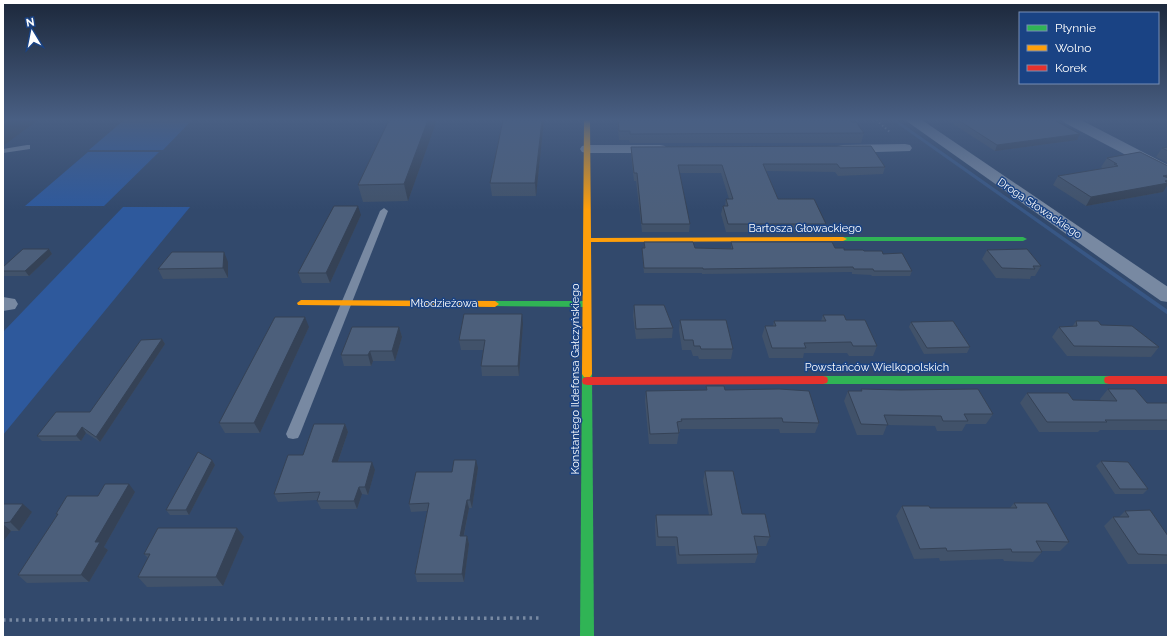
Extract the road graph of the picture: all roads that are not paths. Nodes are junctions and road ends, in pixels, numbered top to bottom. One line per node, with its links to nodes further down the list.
1 (587, 149): 6 (street, Konstantego Ildefonsa Gałczyńskiego)
2 (955, 150): 8 (street, Droga Słowackiego)
3 (1127, 150): 4 (street)
4 (1168, 171)
5 (384, 211): 10 (lane)
6 (586, 240): 7 (street, Bartosza Głowackiego); 11 (street, Konstantego Ildefonsa Gałczyńskiego)
7 (1023, 240)
8 (1168, 296)
9 (301, 303): 10 (street, Młodzieżowa)
10 (347, 303): 11 (street, Młodzieżowa); 14 (lane)
11 (587, 304): 13 (street, Konstantego Ildefonsa Gałczyńskiego)
12 (1168, 380): 13 (street, Powstańców Wielkopolskich)
13 (587, 381): 15 (street, Konstantego Ildefonsa Gałczyńskiego)
14 (293, 434)
15 (587, 637)

